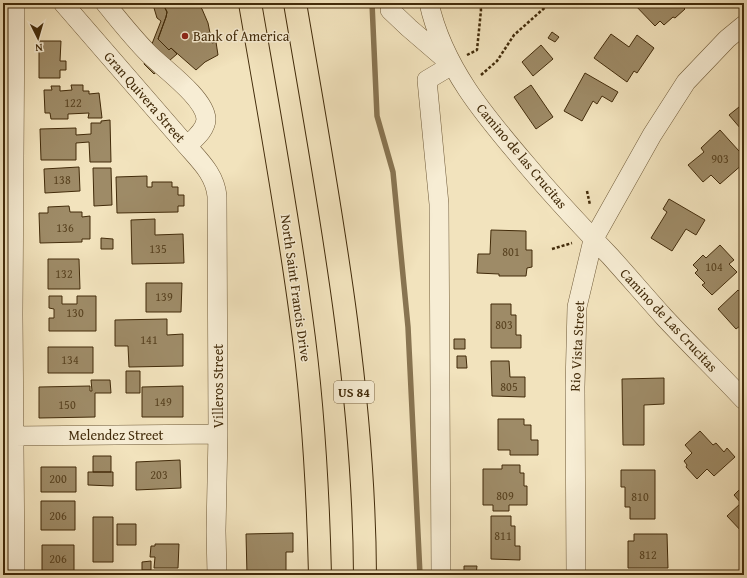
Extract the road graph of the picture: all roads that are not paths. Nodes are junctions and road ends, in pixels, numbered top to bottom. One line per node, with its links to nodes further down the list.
1 (15, 3): 15 (street)
2 (104, 3): 10 (street)
3 (250, 3): 18 (highway, North Saint Francis Drive)
4 (295, 3): 19 (highway, US 84)
5 (429, 3): 9 (street, Camino de las Crucitas)
6 (69, 5): 10 (street, Gran Quivera Street)
7 (390, 10): 9 (street)
8 (744, 25): 12 (street, Rio Vista Street)
9 (452, 65): 12 (street, Camino de las Crucitas); 20 (street)
10 (187, 146): 11 (street, Gran Quivera Street)
11 (217, 196): 14 (street, Villeros Street)
12 (593, 240): 13 (street, Camino de Las Crucitas); 21 (street, Rio Vista Street)
13 (744, 400)
14 (218, 434): 15 (street, Melendez Street); 17 (street, Villeros Street)
15 (14, 436): 16 (street)
16 (15, 575)
17 (217, 575)
18 (320, 575)
19 (364, 575)
20 (441, 575)
21 (576, 575)

